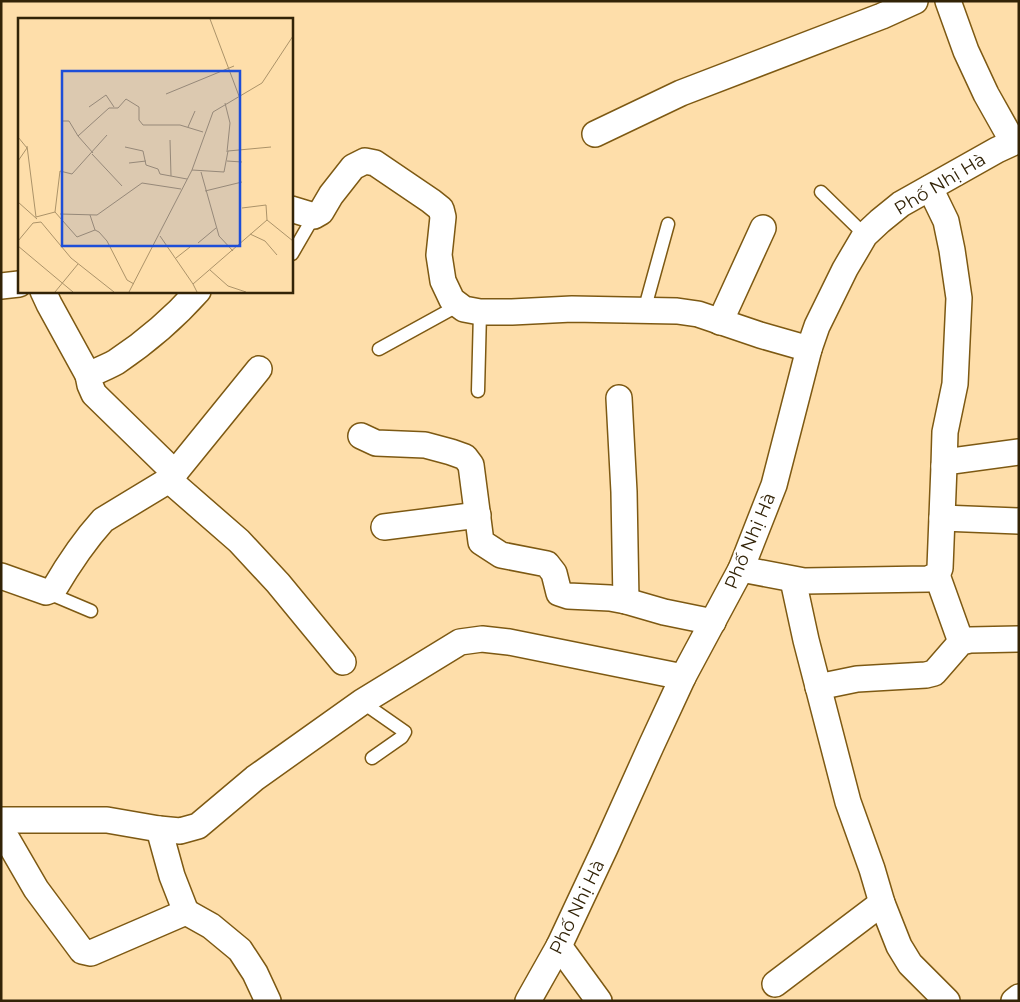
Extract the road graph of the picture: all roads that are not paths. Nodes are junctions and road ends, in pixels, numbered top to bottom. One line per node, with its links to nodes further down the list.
1 (915, 1): 3 (street)
2 (948, 1): 4 (street)
3 (595, 134)
4 (1016, 141): 5 (street, Phố Nhị Hà)
5 (930, 188): 10 (street, Phố Nhị Hà); 27 (street)
6 (821, 192): 10 (lane)
7 (298, 210): 11 (lane); 16 (street)
8 (668, 224): 17 (lane)
9 (762, 228): 18 (street)
10 (866, 235): 20 (street, Phố Nhị Hà)
11 (292, 254)
12 (18, 284): 13 (street)
13 (1, 286)
14 (43, 292): 22 (street)
15 (197, 292): 22 (street)
16 (470, 309): 17 (street); 19 (lane); 23 (lane)
17 (644, 311): 18 (street)
18 (720, 322): 20 (street)
19 (379, 349)
20 (809, 349): 33 (street, Phố Nhị Hà)
21 (260, 369): 28 (street)
22 (88, 375): 28 (street)
23 (478, 391)
24 (619, 398): 38 (street)
25 (361, 436): 29 (street)
26 (1019, 452): 27 (street)
27 (944, 466): 30 (street)
28 (172, 476): 37 (street); 43 (street)
29 (478, 515): 32 (street); 38 (street)
30 (942, 518): 31 (street); 35 (street)
31 (1019, 521)
32 (384, 527)
33 (741, 569): 36 (street); 40 (street, Phố Nhị Hà)
34 (1, 576): 37 (street)
35 (937, 576): 36 (street); 42 (street)
36 (793, 580): 45 (street)
37 (46, 592): 39 (lane)
38 (626, 601): 40 (street)
39 (91, 611)
40 (713, 622): 44 (street, Phố Nhị Hà)
41 (1019, 639): 42 (street)
42 (961, 642): 45 (street)
43 (343, 662)
44 (683, 677): 46 (street); 53 (street, Phố Nhị Hà)
45 (818, 687): 51 (street)
46 (362, 702): 47 (lane); 49 (street)
47 (372, 758)
48 (1, 820): 49 (street)
49 (159, 829): 52 (street)
50 (1, 833): 52 (street)
51 (882, 903): 54 (street); 59 (street)
52 (186, 912): 56 (street)
53 (558, 946): 57 (street, Phố Nhị Hà); 58 (street)
54 (775, 984)
55 (1019, 996): 60 (street)
56 (268, 1001)
57 (528, 1001)
58 (599, 1001)
59 (947, 1001)
60 (1014, 1001)

